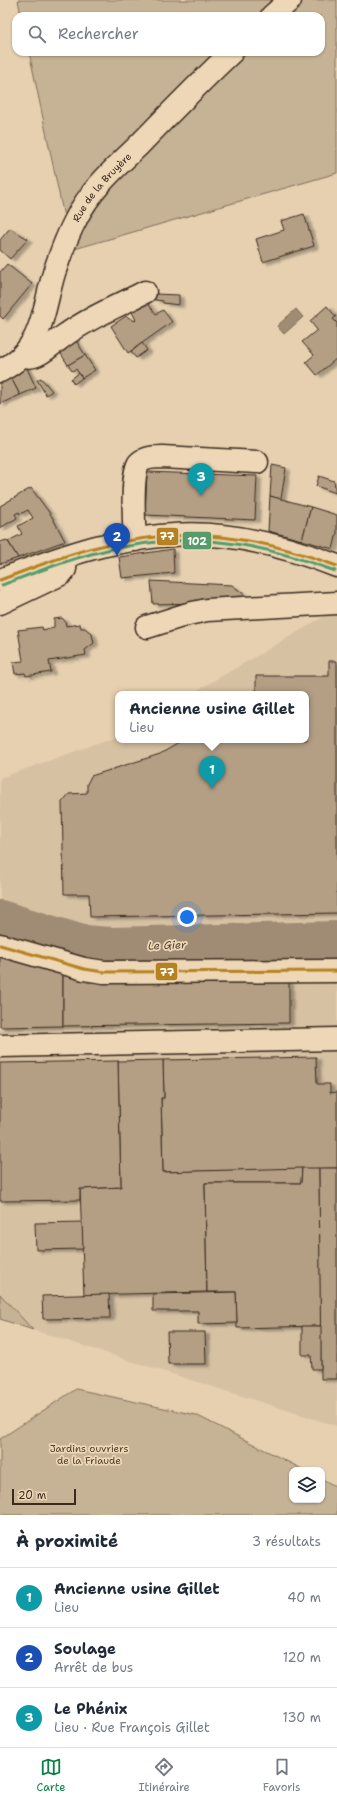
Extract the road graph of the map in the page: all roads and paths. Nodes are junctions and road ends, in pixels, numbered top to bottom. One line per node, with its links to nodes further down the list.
1 (290, 0): 2 (street)
2 (276, 12)
3 (228, 56): 5 (street, Rue de la Bruyère)
4 (145, 292): 5 (street, Rue de la Bruyère)
5 (24, 355): 6 (street, Rue de la Bruyère)
6 (0, 371)
7 (257, 462): 8 (street)
8 (135, 540): 9 (street); 10 (street)
9 (66, 557): 11 (street); 12 (street)
10 (337, 566)
11 (0, 580)
12 (0, 603)
13 (337, 603): 14 (street)
14 (147, 628)
15 (0, 945): 16 (street)
16 (337, 971)
17 (337, 1039): 18 (street)
18 (0, 1046)

